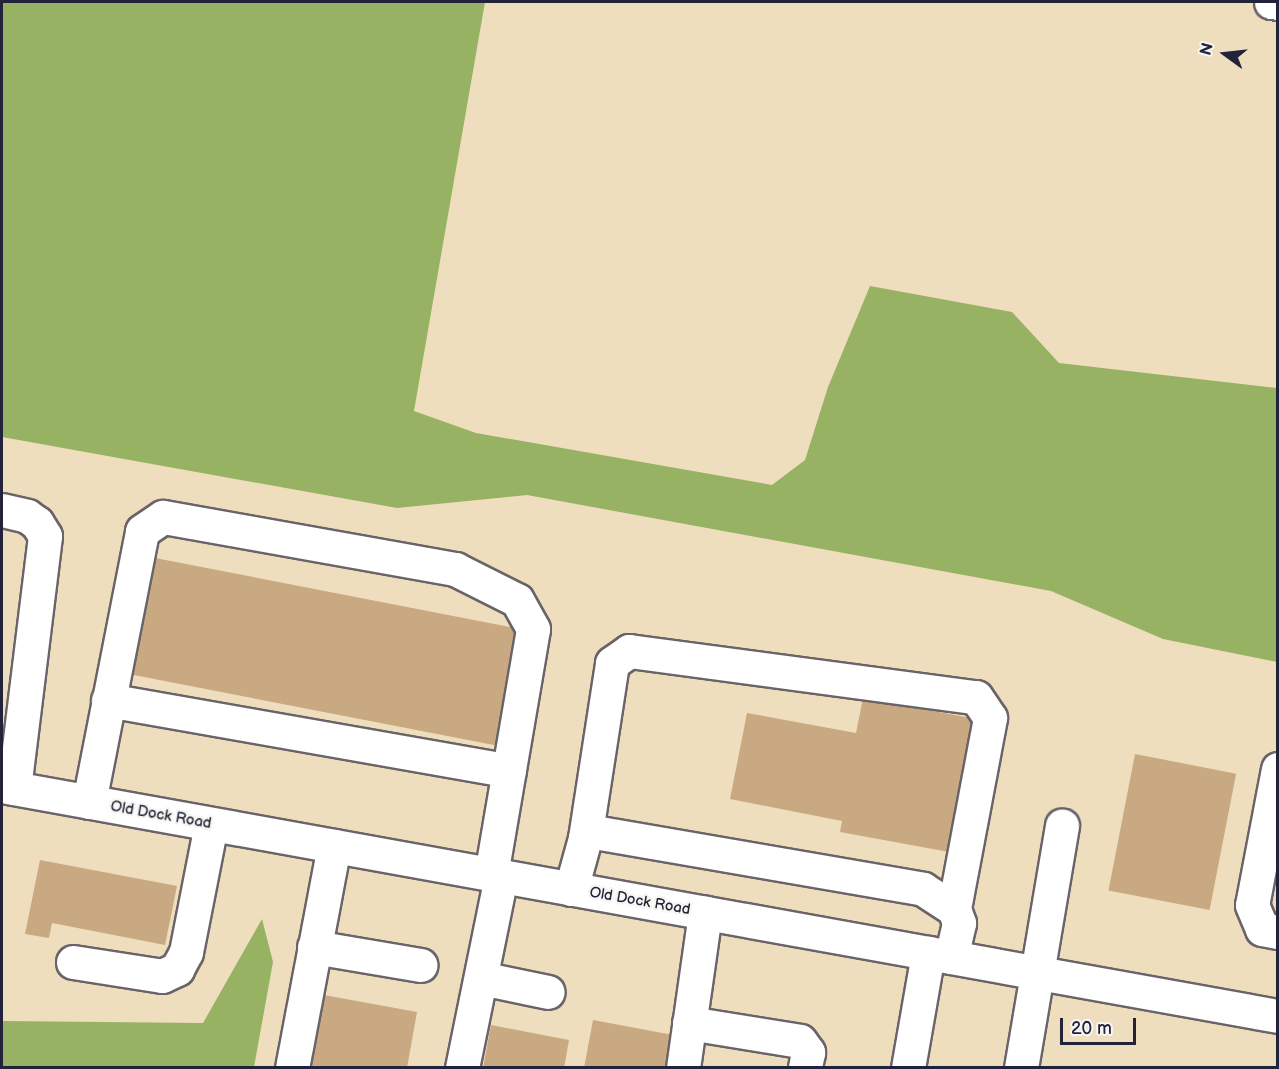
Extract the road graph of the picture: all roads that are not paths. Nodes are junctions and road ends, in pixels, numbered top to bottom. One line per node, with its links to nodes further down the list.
1 (1271, 2): 2 (street)
2 (1278, 3)
3 (2, 510): 7 (street)
4 (108, 700): 6 (street); 6 (street); 8 (street)
5 (1278, 768): 17 (street)
6 (509, 771): 13 (street)
7 (8, 787): 8 (street, Old Dock Road)
8 (88, 802): 9 (street, Old Dock Road)
9 (211, 824): 12 (street, Old Dock Road); 20 (street)
10 (1062, 825): 22 (street)
11 (585, 838): 14 (street); 15 (street); 15 (street)
12 (334, 846): 13 (street, Old Dock Road); 18 (street)
13 (496, 875): 14 (street, Old Dock Road); 23 (street)
14 (572, 889): 16 (street, Old Dock Road)
15 (954, 909): 19 (street)
16 (705, 913): 19 (street, Old Dock Road); 26 (street)
17 (1278, 932)
18 (314, 947): 21 (street); 27 (street)
19 (940, 955): 22 (street, Old Dock Road); 31 (street)
20 (73, 962)
21 (420, 965)
22 (1035, 973): 25 (street, Old Dock Road); 32 (street)
23 (481, 978): 24 (street); 28 (street)
24 (548, 992)
25 (1278, 1016)
26 (689, 1023): 29 (street); 30 (street)
27 (292, 1068)
28 (462, 1068)
29 (682, 1068)
30 (805, 1068)
31 (908, 1068)
32 (1021, 1068)

